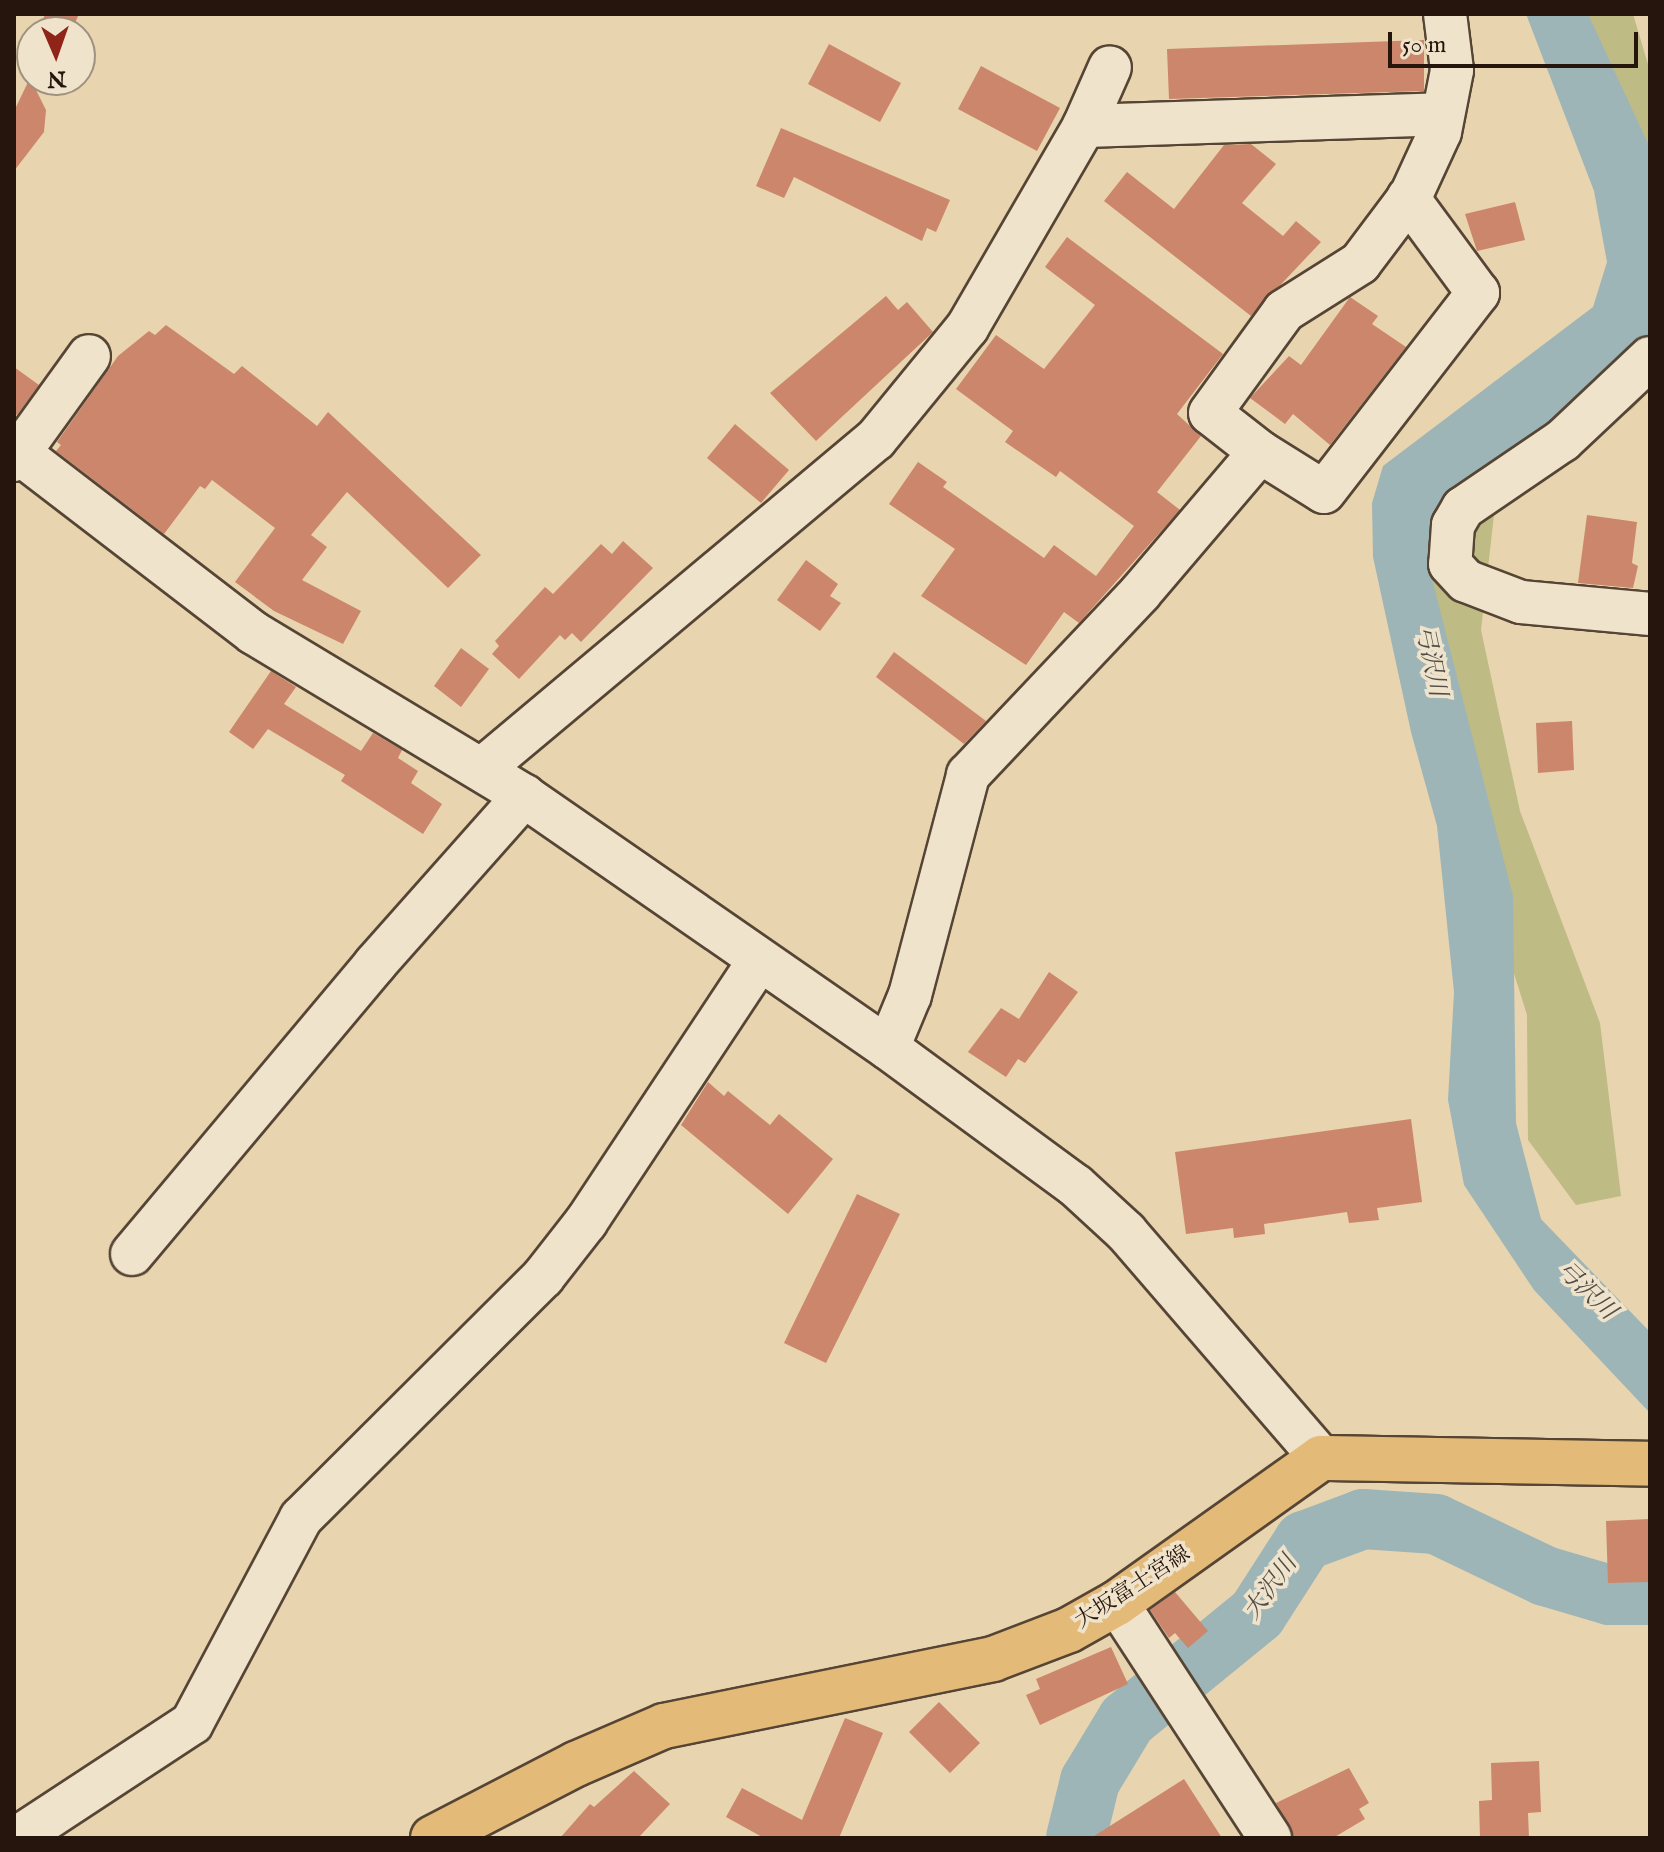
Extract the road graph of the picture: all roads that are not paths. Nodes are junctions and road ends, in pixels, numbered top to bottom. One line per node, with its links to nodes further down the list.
1 (1445, 14): 3 (street)
2 (1110, 67): 4 (street)
3 (1442, 114): 4 (street); 5 (street)
4 (1084, 126): 11 (street)
5 (1408, 198): 8 (street); 8 (street)
6 (89, 356): 9 (street)
7 (1650, 358): 10 (street)
8 (1260, 452): 14 (street)
9 (15, 454): 11 (street)
10 (1650, 614)
11 (482, 769): 12 (street)
12 (524, 796): 13 (street); 15 (street)
13 (759, 961): 14 (street); 20 (street)
14 (888, 1048): 16 (street)
15 (132, 1254)
16 (1321, 1458): 17 (main road); 18 (main road, 大坂富士宮線)
17 (1650, 1464)
18 (1117, 1603): 19 (main road, 大坂富士宮線); 21 (street)
19 (450, 1834)
20 (17, 1838)
21 (1270, 1838)

